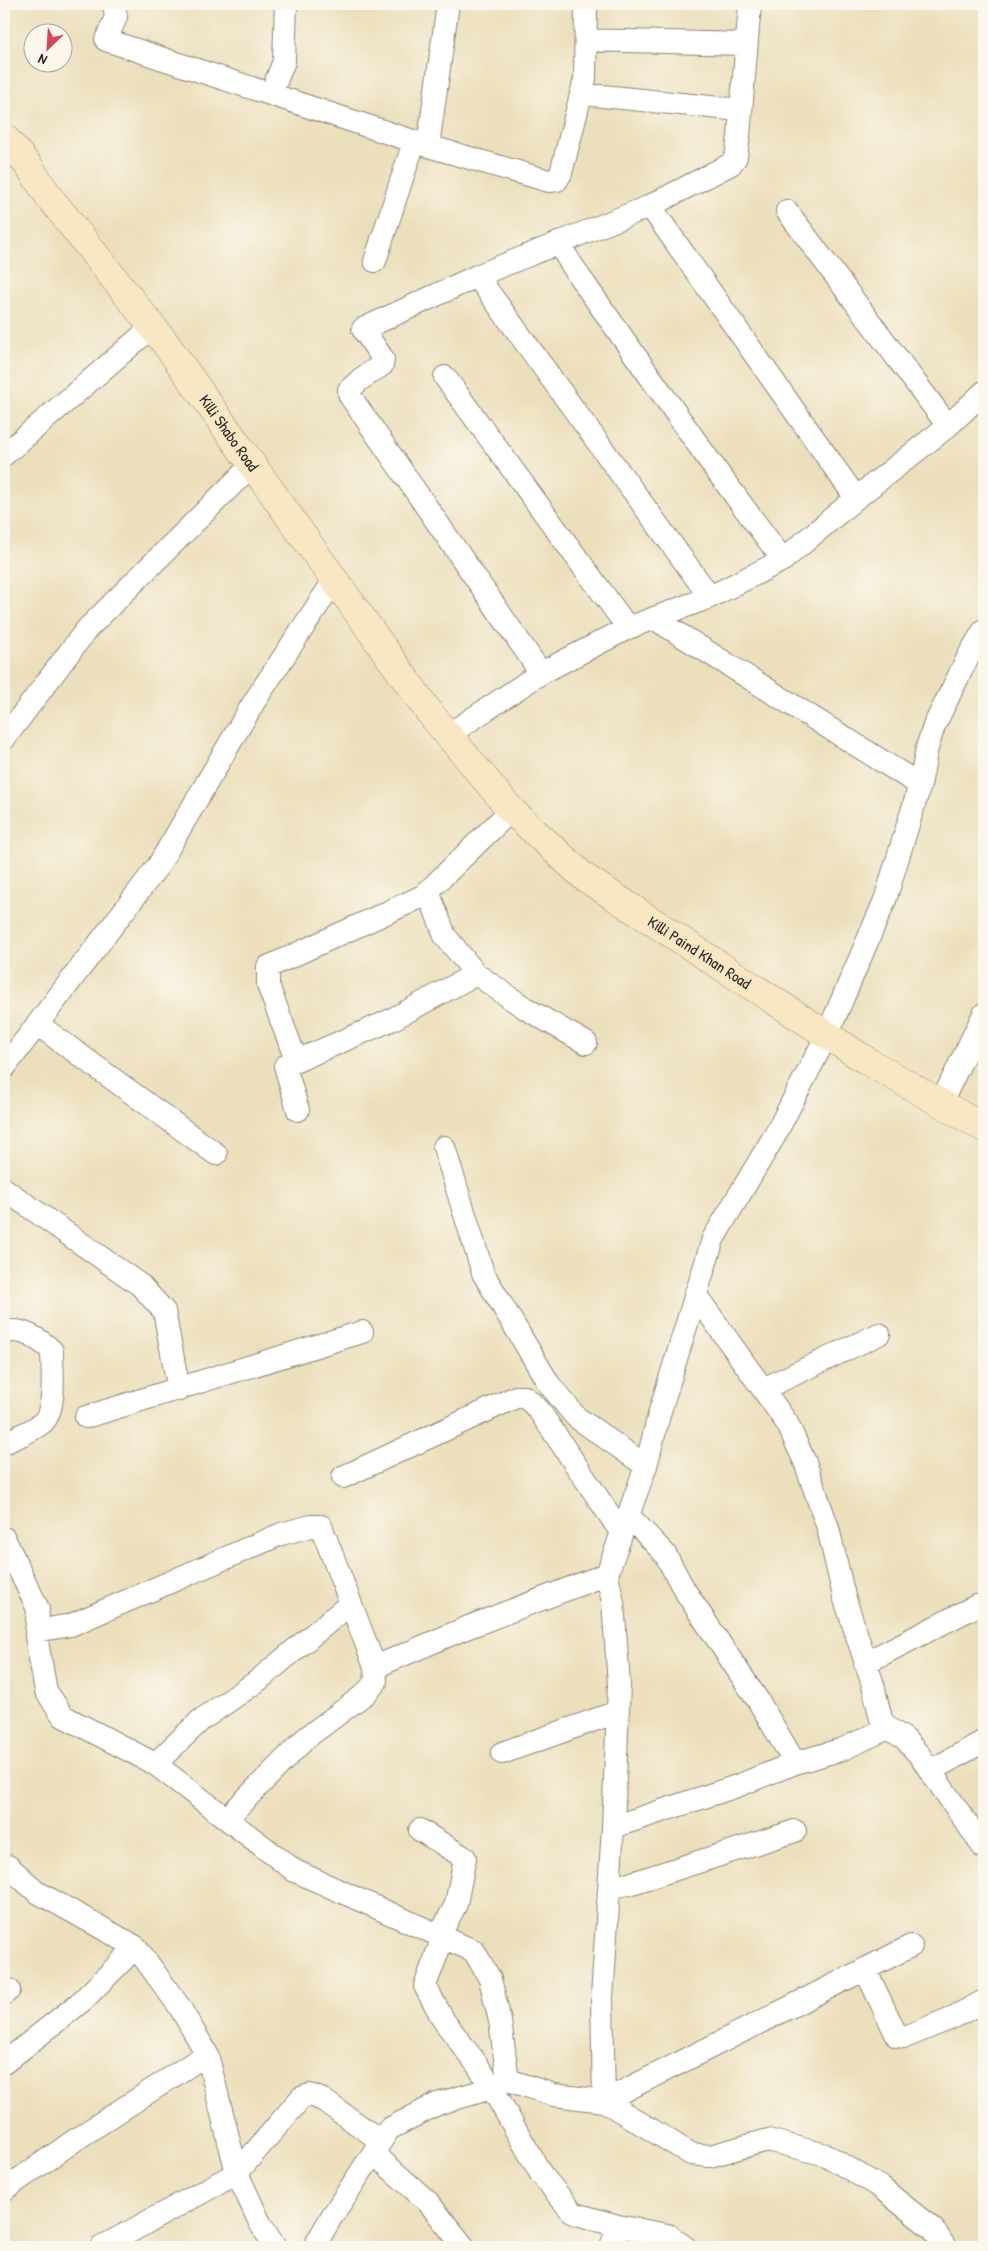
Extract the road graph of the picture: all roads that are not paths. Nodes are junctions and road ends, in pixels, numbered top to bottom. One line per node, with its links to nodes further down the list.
1 (114, 4): 8 (street)
2 (286, 4): 8 (street)
3 (448, 4): 12 (street)
4 (586, 4): 6 (street)
5 (750, 4): 7 (street)
6 (586, 40): 7 (street); 9 (street)
7 (745, 44): 10 (street)
8 (271, 94): 12 (street)
9 (582, 94): 10 (street); 12 (street)
10 (740, 110): 13 (street)
11 (4, 138): 18 (street, Killi Shabo Road)
12 (421, 144): 16 (street)
13 (650, 206): 15 (street); 24 (street)
14 (787, 212): 21 (street)
15 (558, 243): 17 (street); 25 (street)
16 (375, 261)
17 (477, 276): 27 (street); 31 (street)
18 (152, 327): 22 (street); 23 (street, Killi Shabo Road)
19 (445, 377): 29 (street)
20 (984, 392): 21 (street)
21 (948, 426): 24 (street)
22 (4, 454)
23 (253, 464): 26 (street, Killi Shabo Road); 33 (street)
24 (856, 498): 25 (street)
25 (783, 560): 27 (street)
26 (335, 579): 32 (street, Killi Shabo Road); 39 (street)
27 (710, 597): 28 (street)
28 (655, 619): 29 (street); 34 (street)
29 (628, 628): 31 (street)
30 (984, 630): 34 (street)
31 (541, 673): 32 (street)
32 (448, 735): 35 (street, Killi Paind Khan Road)
33 (4, 739)
34 (920, 785): 40 (street)
35 (511, 810): 36 (street); 40 (street, Killi Paind Khan Road)
36 (428, 891): 37 (street); 42 (street)
37 (476, 974): 41 (street); 42 (street)
38 (984, 1014): 44 (street)
39 (37, 1024): 43 (street); 48 (street)
40 (827, 1035): 44 (street, Killi Paind Khan Road); 50 (street)
41 (586, 1042)
42 (296, 1060): 45 (street)
43 (4, 1068)
44 (941, 1103): 46 (street, Killi Paind Khan Road)
45 (298, 1110)
46 (984, 1128)
47 (444, 1147): 58 (street)
48 (216, 1154)
49 (4, 1189): 55 (street)
50 (695, 1294): 54 (street); 58 (street)
51 (362, 1332): 55 (street)
52 (4, 1333): 57 (street)
53 (879, 1334): 54 (street)
54 (763, 1389): 66 (street)
55 (179, 1390): 56 (street)
56 (86, 1417)
57 (4, 1443)
58 (646, 1466): 60 (street)
59 (343, 1477): 60 (street)
60 (624, 1523): 62 (street); 72 (street)
61 (4, 1538): 65 (street)
62 (607, 1574): 67 (street); 68 (street)
63 (350, 1604): 65 (street); 67 (street); 73 (street)
64 (976, 1606): 66 (street)
65 (36, 1631): 73 (street)
66 (865, 1663): 69 (street)
67 (375, 1666): 75 (street)
68 (617, 1712): 71 (street); 76 (street)
69 (888, 1728): 72 (street); 74 (street)
70 (984, 1741): 74 (street)
71 (502, 1753)
72 (795, 1763): 76 (street)
73 (155, 1764): 75 (street)
74 (930, 1771): 79 (street)
75 (227, 1818): 82 (street)
76 (613, 1827): 81 (street)
77 (420, 1830): 82 (street)
78 (795, 1831): 81 (street)
79 (984, 1848)
80 (8, 1866): 84 (street)
81 (609, 1887): 90 (street)
82 (441, 1936): 89 (street); 89 (street)
83 (911, 1946): 85 (street)
84 (136, 1947): 87 (street); 88 (street)
85 (865, 1969): 86 (street); 90 (street)
86 (984, 2001)
87 (207, 2054): 92 (street); 93 (street)
88 (4, 2063)
89 (500, 2084): 90 (street); 91 (street); 94 (street)
90 (604, 2101): 100 (street)
91 (377, 2147): 92 (street); 97 (street); 98 (street)
92 (237, 2173): 95 (street); 96 (street)
93 (4, 2190)
94 (615, 2237): 99 (street)
95 (102, 2247)
96 (275, 2247)
97 (314, 2247)
98 (464, 2247)
99 (685, 2247)
100 (945, 2247)

